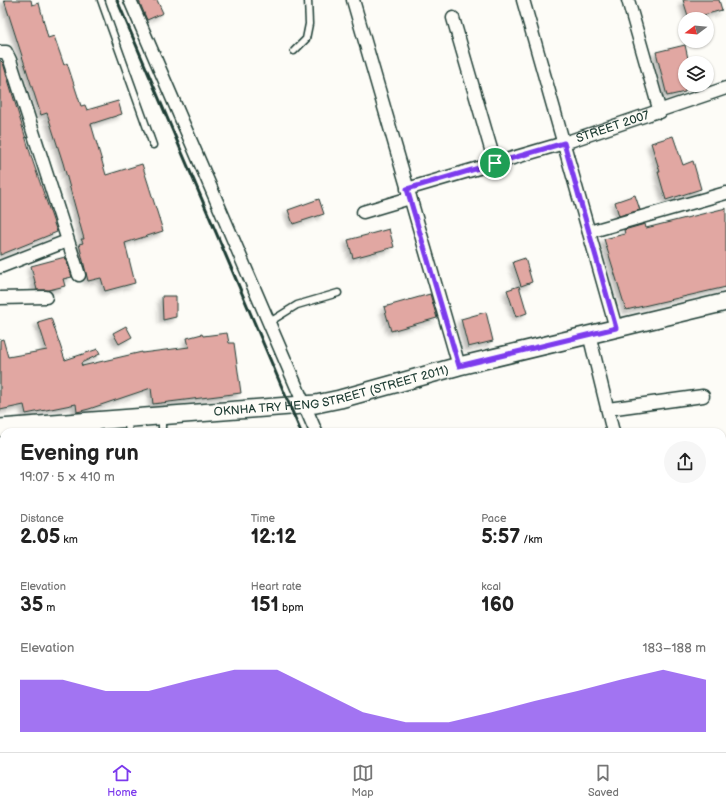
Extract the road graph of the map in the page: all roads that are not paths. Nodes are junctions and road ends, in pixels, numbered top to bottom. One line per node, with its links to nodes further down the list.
1 (101, 0): 13 (lane)
2 (130, 0): 26 (street)
3 (308, 0): 8 (lane)
4 (353, 0): 16 (street)
5 (523, 0): 12 (street)
6 (628, 0): 11 (street)
7 (453, 18): 14 (street)
8 (294, 51)
9 (0, 52): 19 (street)
10 (726, 88): 11 (street, STREET 2007)
11 (660, 112): 12 (street, STREET 2007)
12 (564, 143): 14 (street, STREET 2007); 18 (street)
13 (153, 145)
14 (495, 163): 16 (street, STREET 2007)
15 (726, 192): 18 (street)
16 (408, 193): 17 (street, STREET 2007); 29 (street)
17 (363, 212)
18 (589, 232): 27 (street)
19 (67, 241): 20 (street); 21 (street)
20 (0, 267)
21 (79, 275)
22 (338, 293): 26 (lane)
23 (46, 297): 24 (street)
24 (0, 298)
25 (726, 302): 27 (main road, OKNHA TRY HENG STREET (STREET 2011))
26 (268, 323): 31 (street)
27 (616, 328): 28 (main road, OKNHA TRY HENG STREET (STREET 2011))
28 (589, 334): 29 (main road, OKNHA TRY HENG STREET (STREET 2011)); 32 (street)
29 (459, 366): 31 (main road, OKNHA TRY HENG STREET (STREET 2011))
30 (703, 396): 32 (street)
31 (304, 406): 33 (main road, OKNHA TRY HENG STREET (STREET 2011)); 37 (street)
32 (608, 409): 38 (street)
33 (162, 424): 35 (main road, OKNHA TRY HENG STREET (STREET 2011))
34 (87, 426): 35 (main road, OKNHA TRY HENG STREET (STREET 2011)); 36 (main road, OKNHA TRY HENG STREET (STREET 2011))
35 (128, 426)
36 (49, 428)
37 (314, 428)
38 (613, 428)

